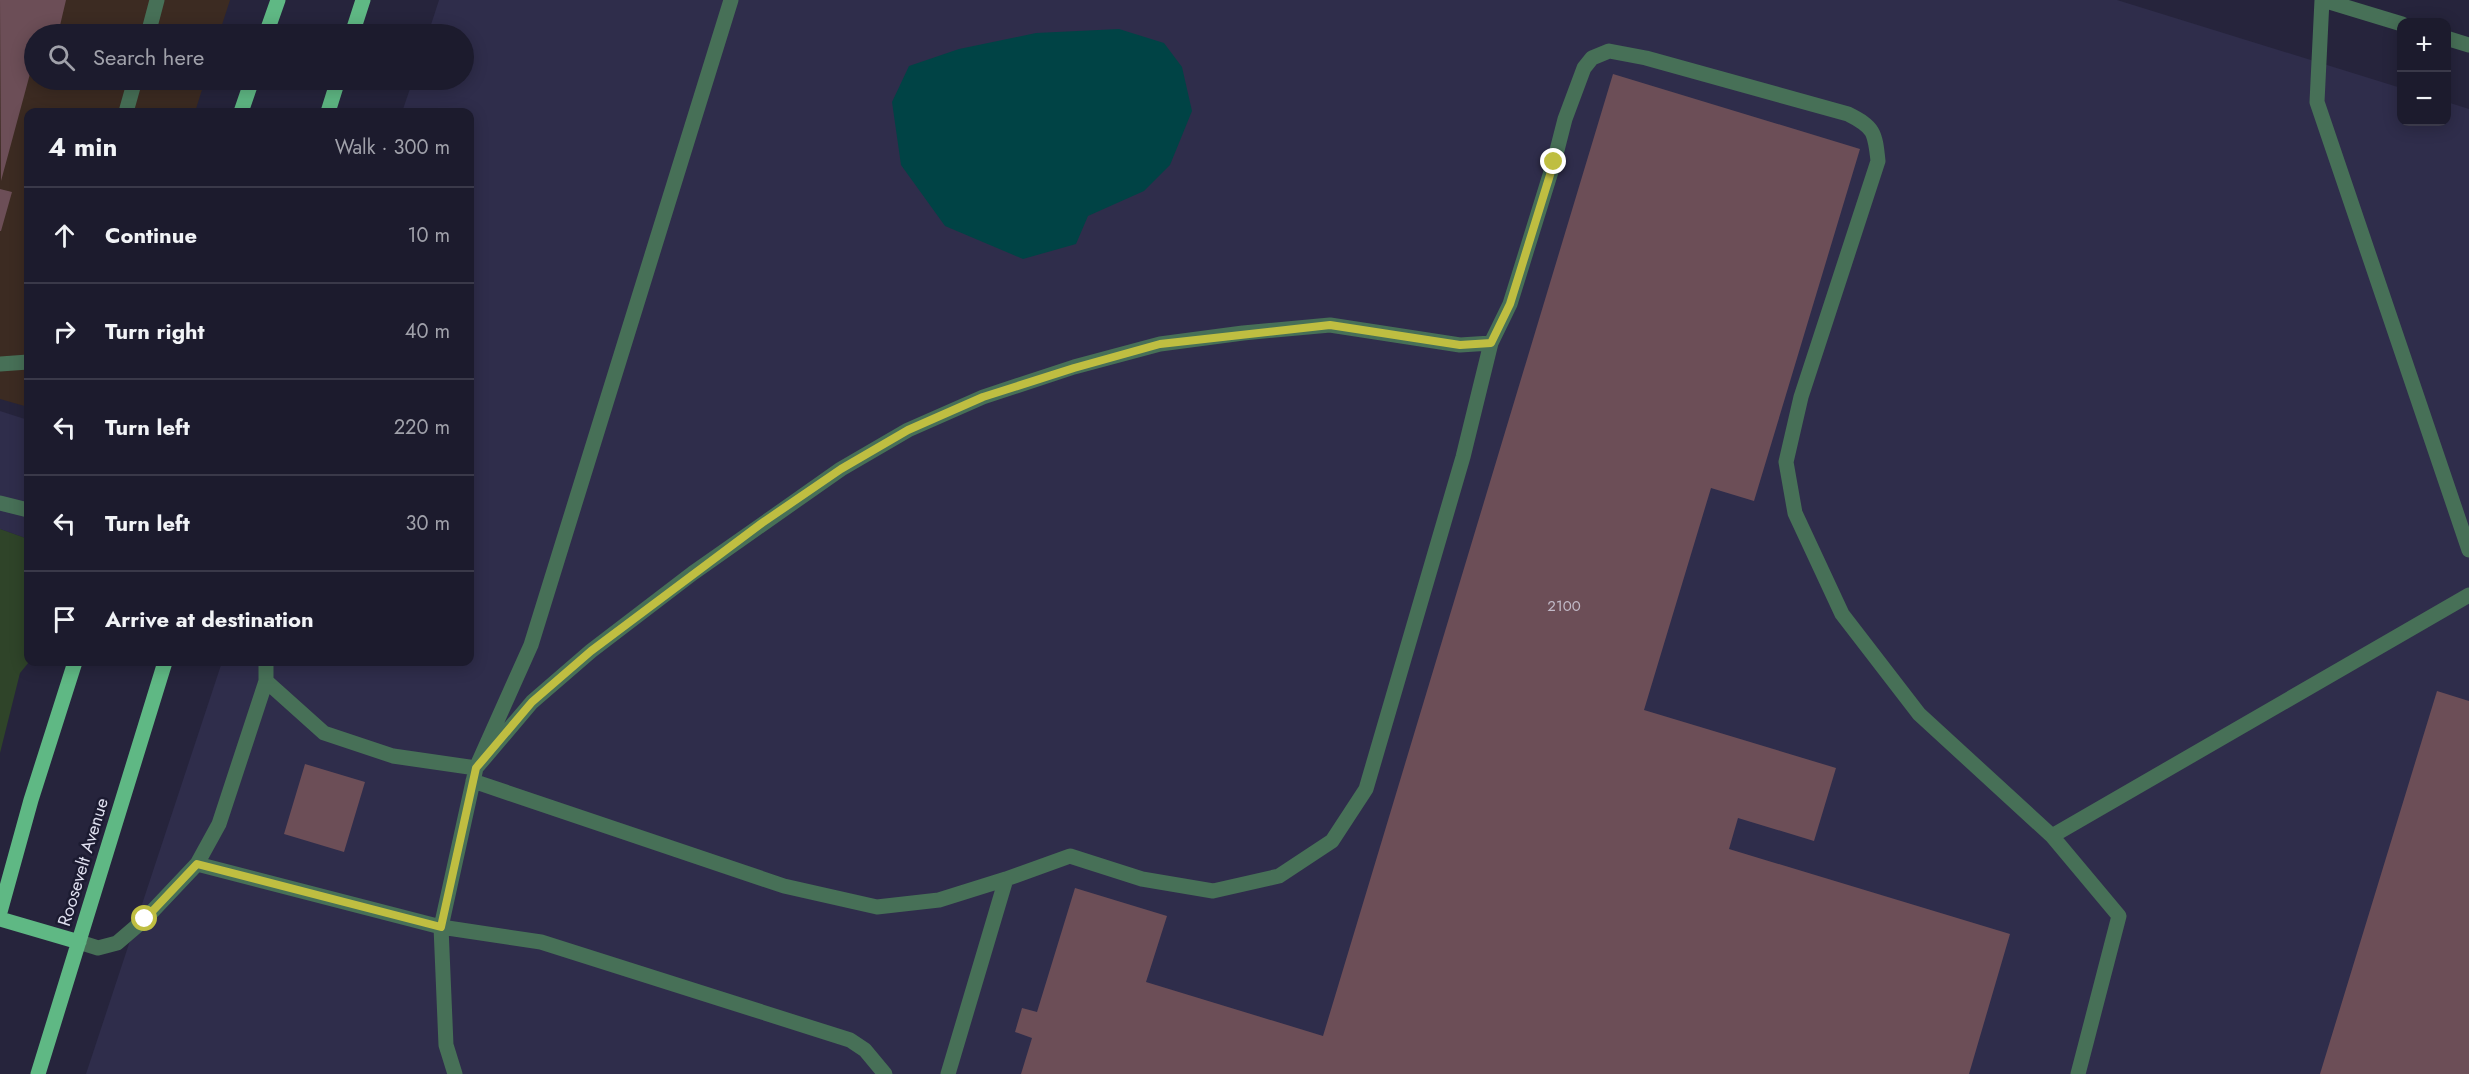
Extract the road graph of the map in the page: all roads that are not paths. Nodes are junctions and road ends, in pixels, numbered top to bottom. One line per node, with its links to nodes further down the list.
1 (157, 0): 7 (street)
2 (278, 0): 8 (main road)
3 (363, 0): 9 (main road)
4 (731, 0): 29 (street)
5 (2323, 0): 6 (street); 23 (street)
6 (2397, 22)
7 (151, 24)
8 (270, 24)
9 (355, 24)
10 (2451, 40): 11 (street)
11 (2469, 45)
12 (132, 90): 15 (street)
13 (249, 90): 16 (main road)
14 (335, 90): 17 (main road)
15 (127, 108)
16 (242, 108)
17 (329, 108)
18 (1491, 343): 29 (street); 30 (street); 32 (street)
19 (24, 362): 20 (street)
20 (0, 364)
21 (0, 503): 22 (street)
22 (24, 509)
23 (2469, 550)
24 (2469, 596): 30 (street)
25 (74, 666): 33 (main road)
26 (164, 666): 36 (main road, Roosevelt Avenue)
27 (266, 666): 28 (street)
28 (266, 681): 29 (street); 31 (street)
29 (474, 774): 32 (street); 35 (street)
30 (2052, 836): 41 (street)
31 (197, 864): 35 (street); 36 (street)
32 (1006, 879): 40 (street)
33 (0, 912)
34 (0, 918): 36 (main road)
35 (441, 927): 38 (street); 39 (street)
36 (79, 942): 37 (main road, Roosevelt Avenue)
37 (38, 1074)
38 (455, 1074)
39 (885, 1074)
40 (948, 1074)
41 (2078, 1074)

